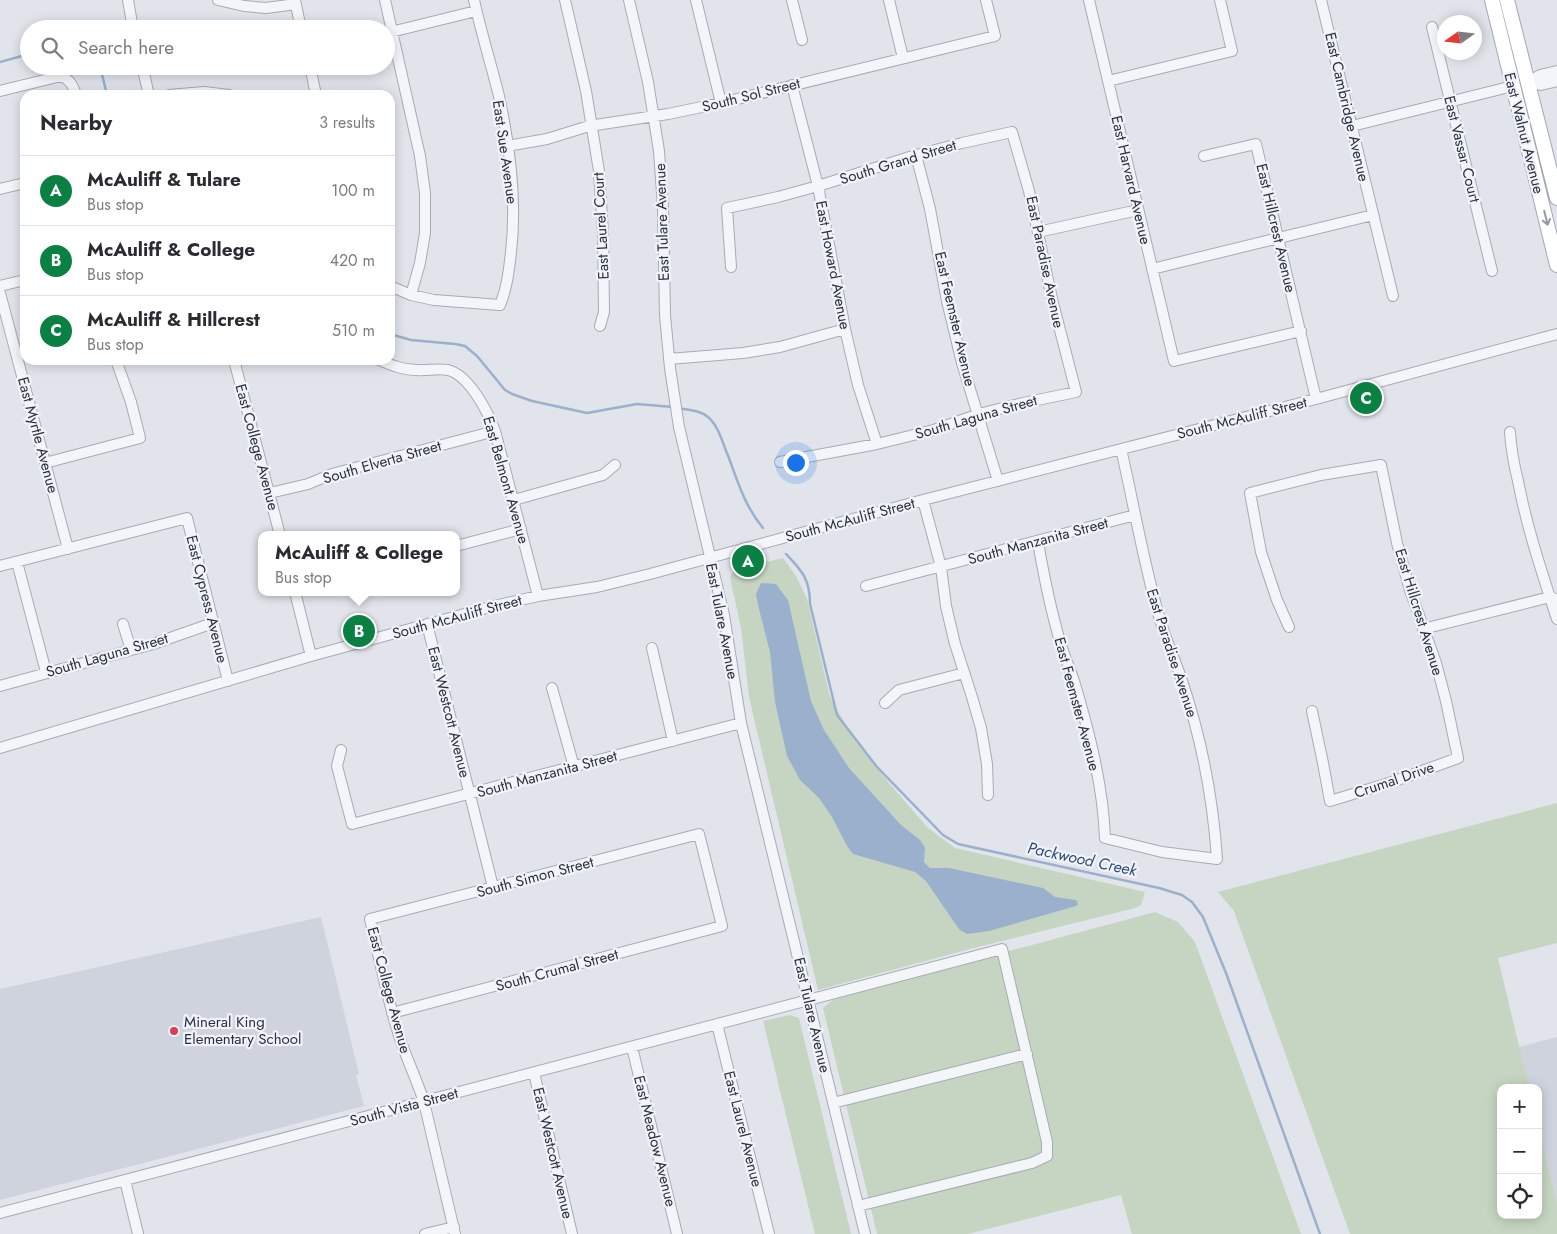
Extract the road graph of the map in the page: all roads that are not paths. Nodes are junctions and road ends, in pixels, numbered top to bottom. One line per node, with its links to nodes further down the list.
1 (128, 0): 19 (street)
2 (218, 0): 16 (street)
3 (385, 0): 21 (street)
4 (474, 0): 17 (street, East Sue Avenue)
5 (565, 0): 42 (street)
6 (629, 0): 41 (street, East Tulare Avenue)
7 (696, 0): 40 (street)
8 (792, 0): 24 (street)
9 (889, 0): 26 (street)
10 (986, 0): 26 (street, South Sol Street)
11 (1089, 0): 30 (street, East Harvard Avenue)
12 (1220, 0): 30 (street)
13 (1321, 0): 43 (street, East Cambridge Avenue)
14 (1492, 0): 18 (main road, East Walnut Avenue)
15 (1508, 0): 32 (main road, East Walnut Avenue)
16 (295, 2): 20 (street)
17 (476, 11): 23 (street); 45 (street, East Sue Avenue)
18 (1496, 17): 32 (main road); 34 (main road, East Walnut Avenue)
19 (131, 20)
20 (299, 20)
21 (388, 20)
22 (1432, 27): 39 (street, East Vassar Court)
23 (395, 31)
24 (802, 40)
25 (395, 56): 65 (street)
26 (903, 58): 33 (street, South Sol Street)
27 (1557, 71): 32 (street)
28 (144, 75): 36 (street)
29 (312, 75): 37 (street)
30 (1108, 81): 53 (street, East Harvard Avenue)
31 (1557, 81): 32 (street)
32 (1529, 82): 48 (main road, East Walnut Avenue)
33 (792, 85): 40 (street, South Sol Street); 50 (street, East Howard Avenue)
34 (1513, 86): 39 (street); 48 (main road); 57 (main road, East Walnut Avenue, one-way to 57)
35 (75, 90): 38 (street)
36 (148, 90)
37 (315, 90)
38 (0, 91)
39 (1450, 102): 43 (street); 60 (street, East Vassar Court)
40 (721, 103): 41 (street, South Sol Street)
41 (654, 116): 42 (street, South Sol Street); 71 (street, East Tulare Avenue)
42 (593, 126): 45 (street, South Sol Street); 67 (street, East Laurel Court)
43 (1352, 126): 54 (street, East Cambridge Avenue)
44 (1012, 132): 46 (street, South Grand Street); 55 (street, East Paradise Avenue)
45 (507, 146): 65 (street, East Sue Avenue)
46 (916, 155): 50 (street, South Grand Street); 77 (street, East Feemster Avenue)
47 (1204, 156): 56 (street, East Hillcrest Avenue)
48 (1548, 160): 52 (main road, East Walnut Avenue)
49 (20, 184): 51 (street)
50 (818, 186): 58 (street, South Grand Street); 68 (street, East Howard Avenue)
51 (0, 189)
52 (1557, 198)
53 (1138, 210): 55 (street); 59 (street, East Harvard Avenue)
54 (1373, 215): 56 (street); 66 (street, East Cambridge Avenue)
55 (1038, 232): 75 (street, East Paradise Avenue)
56 (1278, 237): 59 (street); 69 (street, East Hillcrest Avenue)
57 (1557, 266)
58 (731, 267)
59 (1152, 269): 69 (street, East Harvard Avenue)
60 (1492, 271)
61 (20, 281): 62 (street)
62 (0, 286)
63 (395, 288): 65 (street)
64 (0, 293): 83 (street, East Myrtle Avenue)
65 (412, 295)
66 (1392, 296)
67 (600, 326)
68 (844, 329): 71 (street); 80 (street, East Howard Avenue)
69 (1301, 332): 76 (street, East Hillcrest Avenue)
70 (1557, 334): 76 (street, South McAuliff Street)
71 (670, 359): 95 (street, East Tulare Avenue)
72 (118, 365): 83 (street)
73 (235, 365): 86 (street, East College Avenue)
74 (391, 365): 78 (street, East Belmont Avenue)
75 (1076, 392): 77 (street, South Laguna Street)
76 (1316, 399): 81 (street, South McAuliff Street)
77 (979, 414): 80 (street, South Laguna Street); 85 (street, East Feemster Avenue)
78 (494, 431): 86 (street, South Elverta Street); 87 (street, East Belmont Avenue)
79 (1510, 432): 100 (street)
80 (877, 444): 82 (street, South Laguna Street)
81 (1121, 449): 85 (street, South McAuliff Street); 89 (street, East Paradise Avenue)
82 (780, 462)
83 (45, 463): 94 (street, East Myrtle Avenue)
84 (615, 464): 87 (street)
85 (998, 481): 88 (street, South McAuliff Street)
86 (270, 493): 91 (street, East College Avenue)
87 (514, 500): 90 (street, East Belmont Avenue)
88 (924, 500): 95 (street, South McAuliff Street); 98 (street)
89 (1135, 515): 92 (street, South Manzanita Street); 127 (street, East Paradise Avenue)
90 (521, 528): 93 (street); 102 (street, East Belmont Avenue)
91 (279, 531)
92 (1038, 542): 98 (street, South Manzanita Street); 127 (street, East Feemster Avenue)
93 (460, 545)
94 (68, 549): 96 (street); 104 (street, East Cypress Avenue)
95 (710, 558): 102 (street, South McAuliff Street); 119 (street, East Tulare Avenue)
96 (17, 562): 97 (street); 112 (street)
97 (0, 566)
98 (941, 567): 99 (street, South Manzanita Street); 113 (street)
99 (866, 586)
100 (1555, 595): 103 (street); 108 (street)
101 (298, 596): 111 (street)
102 (538, 596): 106 (street, South McAuliff Street)
103 (1557, 619)
104 (213, 623): 110 (street, South Laguna Street); 114 (street, East Cypress Avenue)
105 (123, 624): 110 (street)
106 (427, 624): 111 (street, South McAuliff Street); 125 (street, East Westcott Avenue)
107 (1289, 627): 108 (street, East Hillcrest Avenue)
108 (1423, 628): 123 (street, East Hillcrest Avenue)
109 (652, 648): 120 (street)
110 (130, 650): 112 (street, South Laguna Street)
111 (312, 656): 114 (street, South McAuliff Street)
112 (46, 672): 115 (street, South Laguna Street)
113 (964, 673): 117 (street); 126 (street)
114 (228, 681): 121 (street, South McAuliff Street)
115 (0, 686)
116 (552, 688): 124 (street)
117 (885, 703)
118 (1312, 711): 123 (street, Crumal Drive)
119 (742, 723): 120 (street, South Manzanita Street); 131 (street, East Tulare Avenue)
120 (673, 741): 124 (street, South Manzanita Street)
121 (0, 748)
122 (341, 750): 125 (street, South Manzanita Street)
123 (1458, 758)
124 (574, 767): 125 (street, South Manzanita Street)
125 (470, 794): 128 (street, East Westcott Avenue)
126 (988, 795)
127 (1105, 838)
128 (493, 887): 129 (street, South Simon Street); 130 (street, South Simon Street)
129 (370, 919): 132 (street, East College Avenue)
130 (722, 926): 132 (street, South Crumal Street)
131 (808, 1000): 133 (street, South Vista Street); 135 (street, South Vista Street); 138 (street, East Tulare Avenue)
132 (392, 1013): 137 (street, East College Avenue)
133 (717, 1024): 134 (street, South Vista Street); 147 (street, East Laurel Avenue)
134 (632, 1047): 136 (street, South Vista Street); 146 (street, East Meadow Avenue)
135 (1027, 1054): 138 (street); 140 (street)
136 (534, 1072): 137 (street, South Vista Street); 145 (street, East Westcott Avenue)
137 (424, 1102): 139 (street, South Vista Street); 142 (street, East College Avenue)
138 (833, 1104): 140 (street, East Tulare Avenue)
139 (125, 1180): 141 (street, South Vista Street); 143 (street)
140 (858, 1206): 148 (street, East Tulare Avenue)
141 (0, 1213)
142 (454, 1230): 144 (street)
143 (138, 1234)
144 (425, 1234)
145 (572, 1234)
146 (677, 1234)
147 (769, 1234)
148 (865, 1234)

